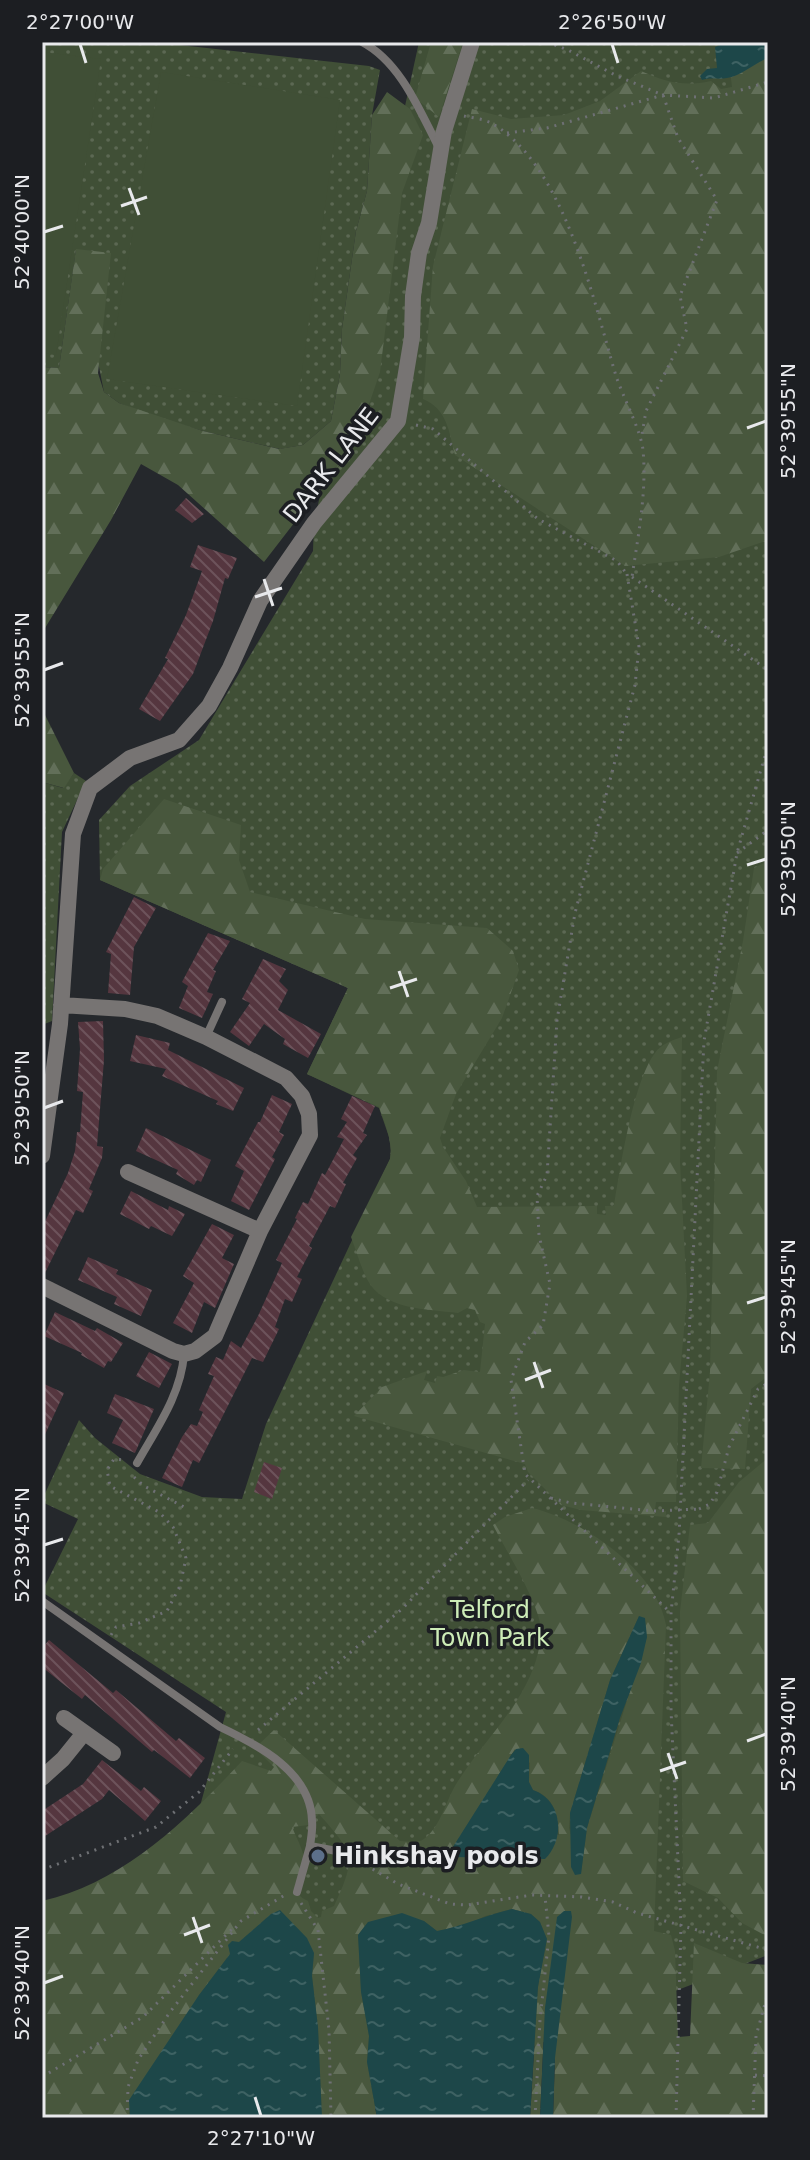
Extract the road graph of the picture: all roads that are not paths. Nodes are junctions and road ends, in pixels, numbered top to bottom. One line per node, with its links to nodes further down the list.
1 (362, 42): 3 (lane)
2 (472, 42): 3 (street, DARK LANE)
3 (441, 151): 5 (street, DARK LANE)
4 (222, 1002): 6 (lane)
5 (61, 1005): 6 (street); 7 (street)
6 (206, 1037): 9 (street)
7 (42, 1156)
8 (128, 1172): 9 (street)
9 (260, 1231): 11 (street)
10 (42, 1286): 11 (street)
11 (184, 1354): 12 (lane)
12 (137, 1463)
13 (42, 1601): 18 (lane)
14 (64, 1718): 15 (street)
15 (84, 1733): 16 (street); 17 (street)
16 (113, 1753)
17 (42, 1778)
18 (310, 1846): 19 (lane); 20 (lane)
19 (342, 1852)
20 (297, 1892)

